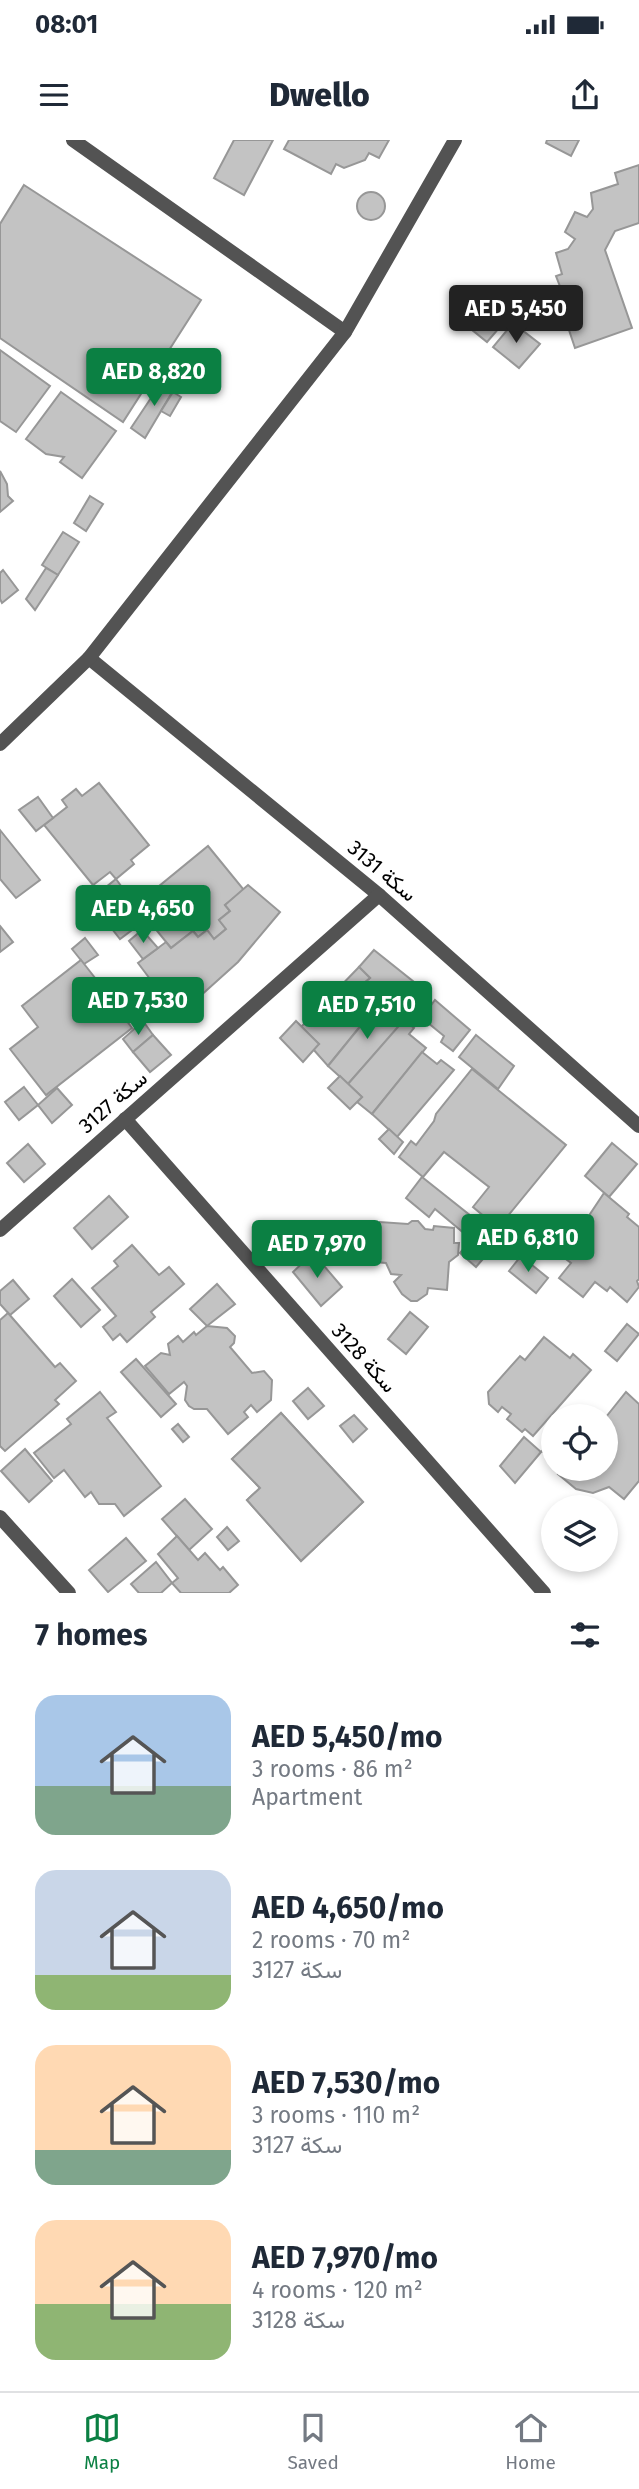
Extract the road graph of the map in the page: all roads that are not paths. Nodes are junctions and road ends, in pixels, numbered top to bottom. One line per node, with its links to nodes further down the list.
1 (73, 140): 3 (street)
2 (456, 140): 3 (street)
3 (345, 332): 4 (street)
4 (89, 658): 5 (street); 6 (street, سكة 3131)
5 (0, 744)
6 (379, 895): 7 (street, سكة 3127); 8 (street, سكة 3131)
7 (125, 1119): 9 (street, سكة 3127); 12 (street, سكة 3128)
8 (639, 1126)
9 (0, 1230)
10 (0, 1517): 11 (street)
11 (69, 1593)
12 (544, 1593)

